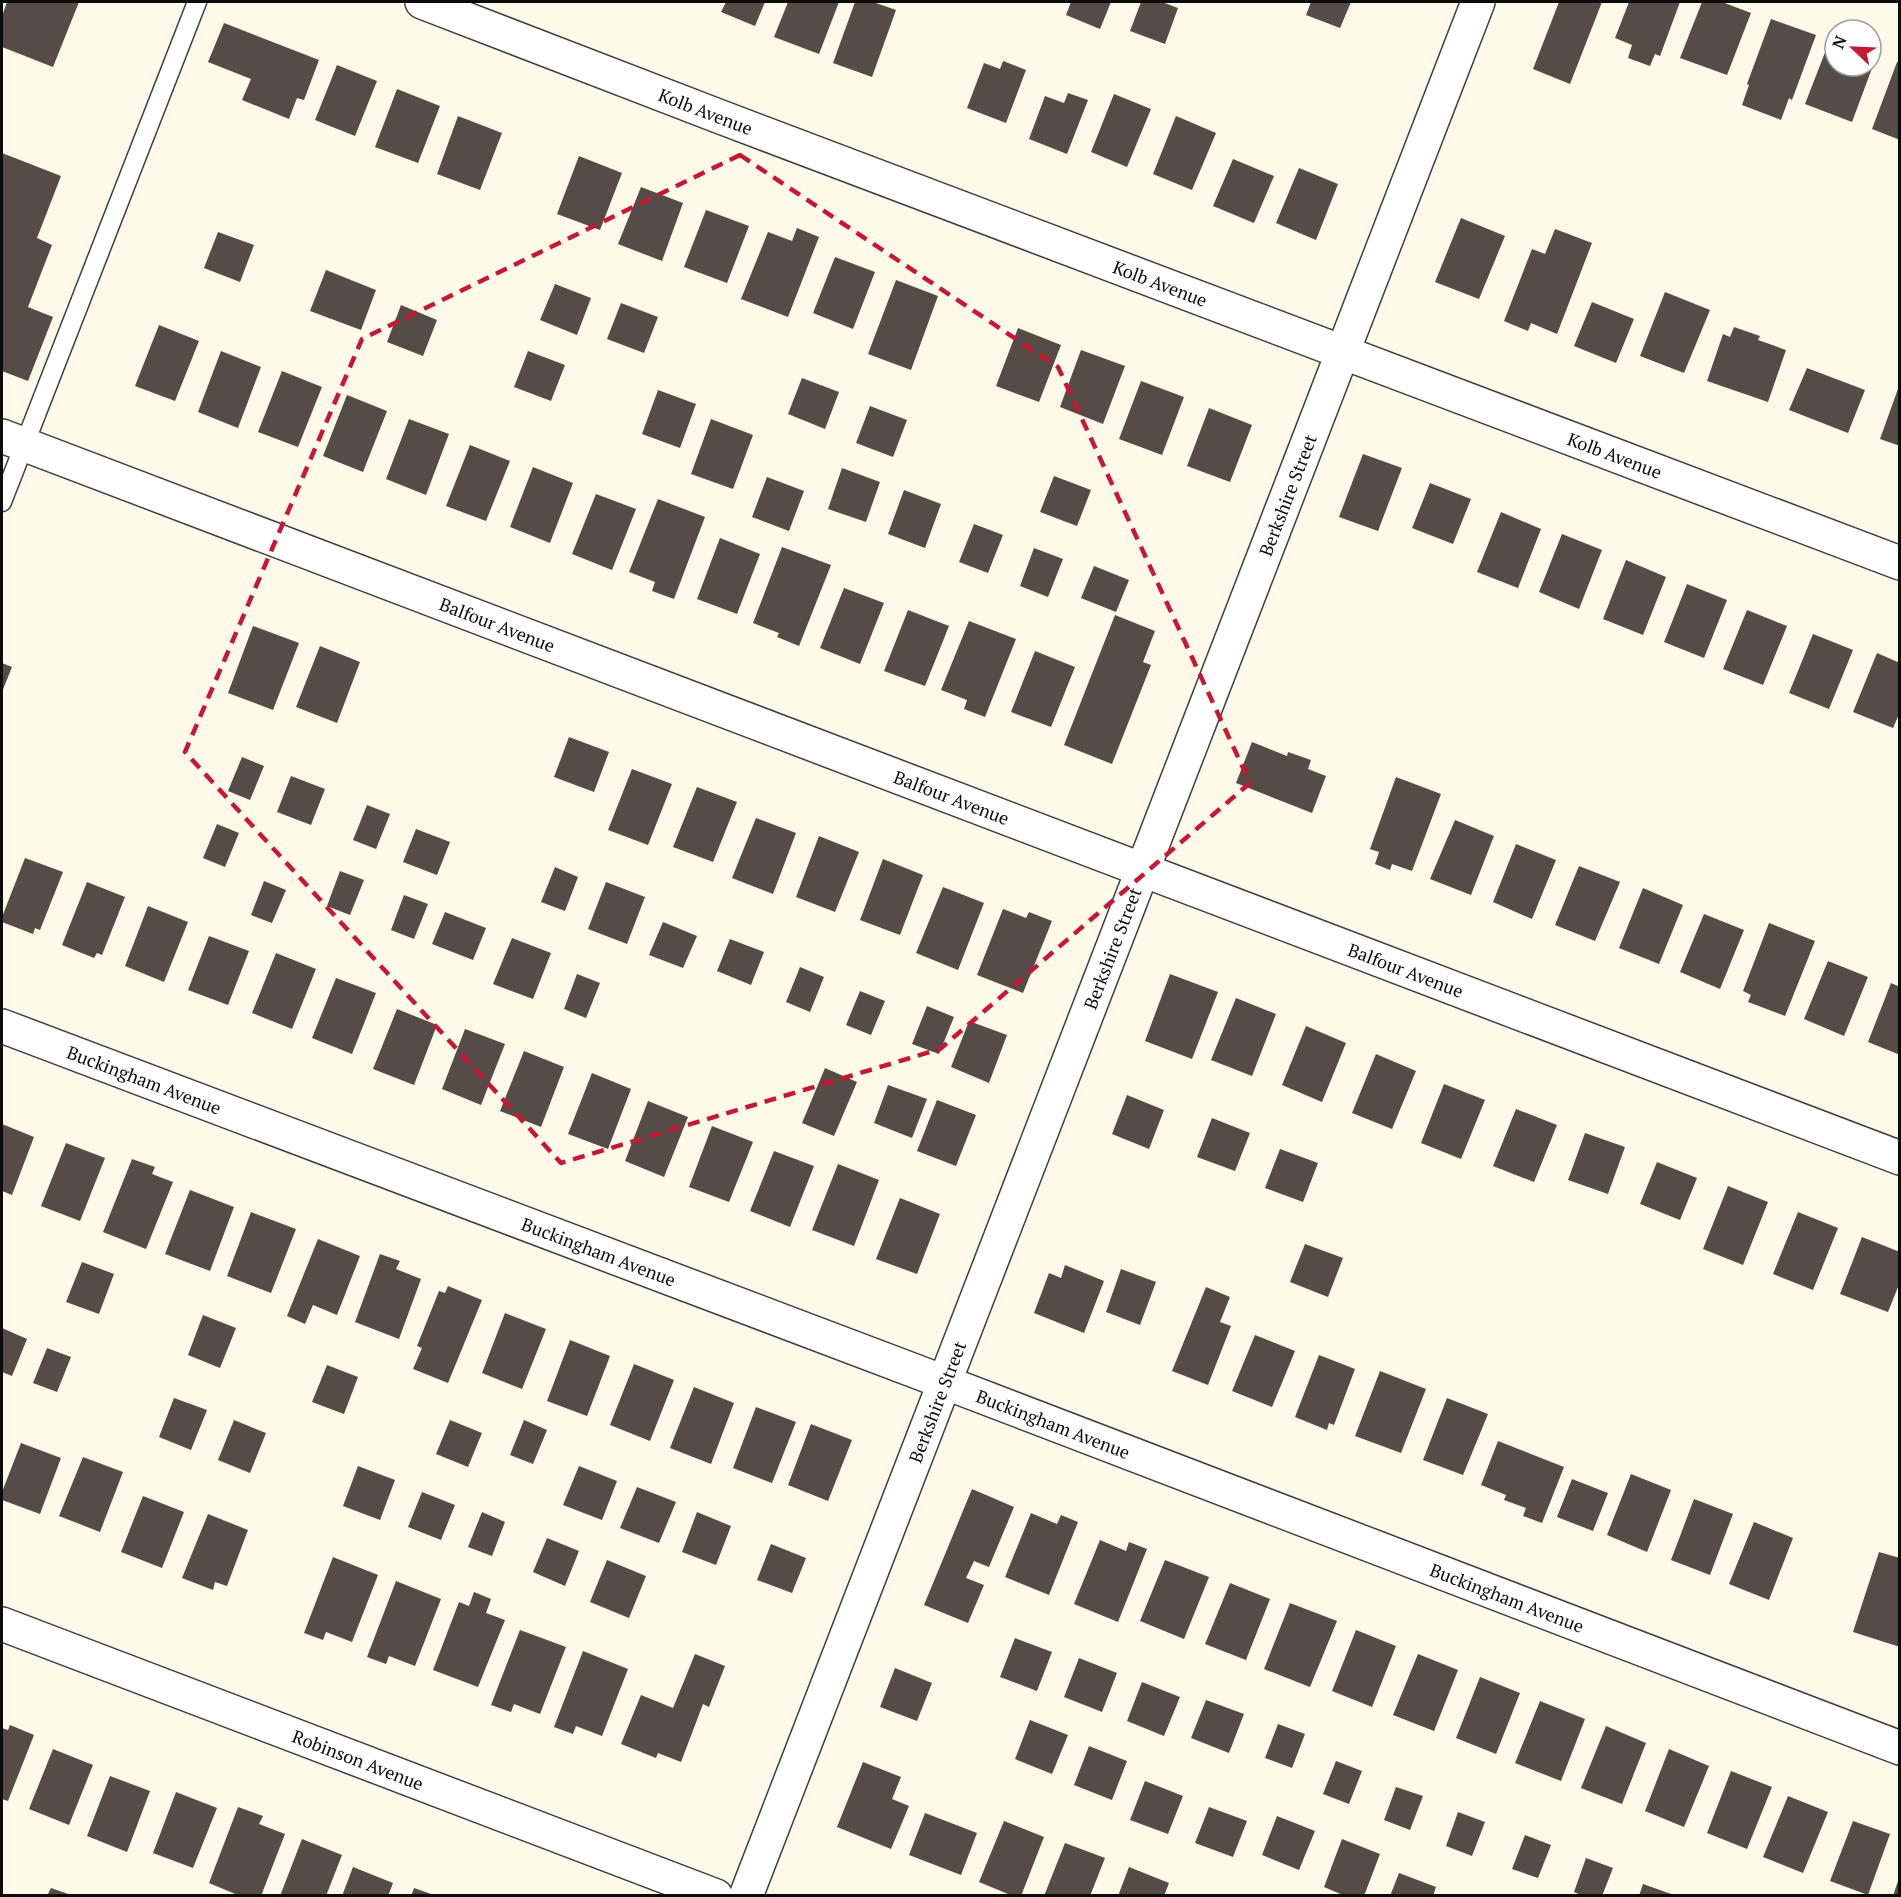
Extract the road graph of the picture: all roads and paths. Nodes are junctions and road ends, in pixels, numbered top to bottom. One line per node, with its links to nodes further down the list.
1 (196, 2): 5 (lane)
2 (422, 2): 4 (street, Kolb Avenue)
3 (1478, 2): 4 (street, Berkshire Street)
4 (1343, 352): 7 (street, Kolb Avenue); 8 (street, Berkshire Street)
5 (13, 440): 6 (lane); 8 (street, Balfour Avenue)
6 (2, 502)
7 (1899, 563)
8 (1143, 870): 10 (street, Balfour Avenue); 11 (street, Berkshire Street)
9 (2, 1026): 11 (street, Buckingham Avenue)
10 (1899, 1158)
11 (944, 1383): 13 (street, Buckingham Avenue); 15 (street, Berkshire Street)
12 (2, 1623): 14 (street, Robinson Avenue)
13 (1899, 1748)
14 (716, 1896)
15 (746, 1896)

